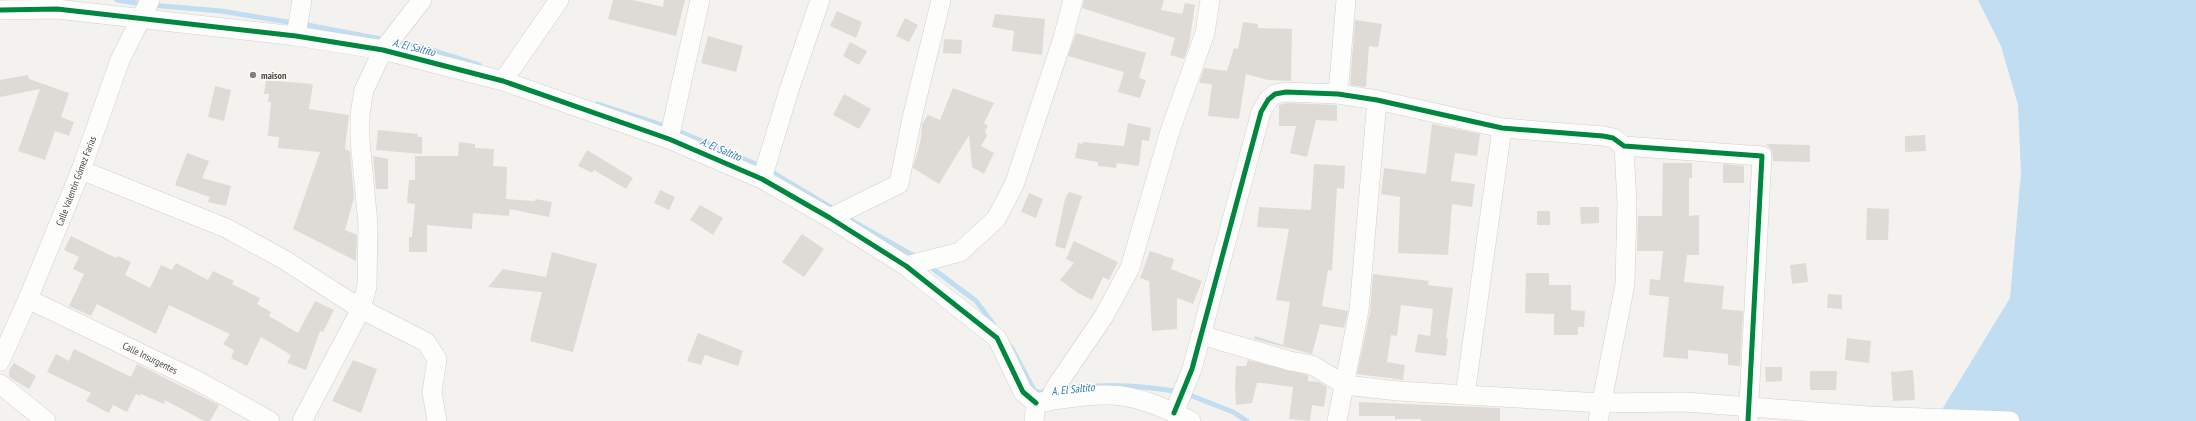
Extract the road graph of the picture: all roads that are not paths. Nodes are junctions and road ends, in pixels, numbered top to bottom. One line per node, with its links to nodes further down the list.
1 (150, 0): 12 (street, Calle Valentín Gómez Farías)
2 (302, 0): 13 (street)
3 (422, 0): 14 (street)
4 (560, 0): 15 (street)
5 (700, 0): 19 (street)
6 (820, 0): 22 (street)
7 (941, 0): 23 (street)
8 (1073, 0): 24 (street)
9 (1210, 0): 32 (street)
10 (1346, 0): 16 (street)
11 (0, 10): 12 (street)
12 (141, 18): 13 (street); 21 (street, Calle Valentín Gómez Farías)
13 (296, 36): 14 (street)
14 (384, 50): 15 (street); 26 (street)
15 (503, 81): 19 (street)
16 (1338, 94): 17 (street); 27 (street)
17 (1377, 100): 18 (street); 30 (street)
18 (1502, 128): 20 (street); 31 (street)
19 (668, 139): 22 (street)
20 (1624, 146): 33 (street); 35 (street)
21 (81, 170): 25 (street, Calle Valentín Gómez Farías); 26 (street)
22 (762, 180): 23 (street)
23 (830, 218): 24 (street)
24 (906, 266): 32 (street)
25 (28, 299): 28 (street, Calle Valentín Gómez Farías); 37 (street, Calle Insurgentes)
26 (361, 309): 38 (street); 39 (street)
27 (1201, 335): 30 (street); 34 (street)
28 (0, 362)
29 (0, 384): 36 (street)
30 (1345, 385): 31 (street); 41 (street)
31 (1465, 395): 33 (street)
32 (1040, 408): 34 (street)
33 (1600, 412): 35 (street)
34 (1174, 413): 40 (street)
35 (1748, 413): 42 (street)
36 (46, 421)
37 (270, 421)
38 (302, 421)
39 (438, 421)
40 (1191, 421)
41 (1337, 421)
42 (2010, 421)

